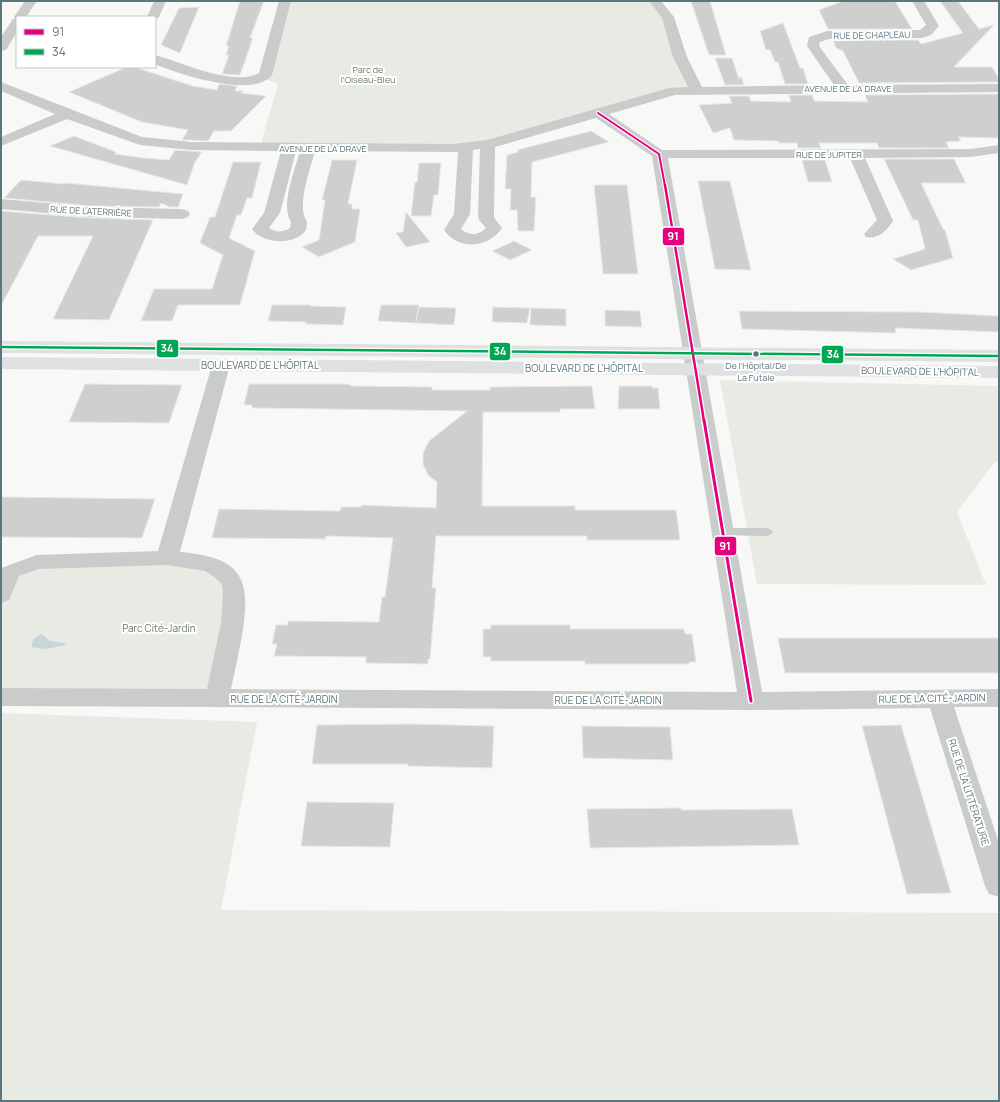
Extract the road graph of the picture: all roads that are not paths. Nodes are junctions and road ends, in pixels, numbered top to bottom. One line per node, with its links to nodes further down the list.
1 (31, 1): 6 (street)
2 (160, 1): 7 (street)
3 (285, 1): 10 (street)
4 (655, 1): 14 (street)
5 (918, 1): 12 (street, RUE DE CHAPLEAU)
6 (21, 16)
7 (153, 16)
8 (16, 24): 9 (street)
9 (1, 47)
10 (156, 59)
11 (1, 86): 16 (street, AVENUE DE LA DRAVE)
12 (844, 88): 13 (street, AVENUE DE LA DRAVE); 14 (street, AVENUE DE LA DRAVE)
13 (999, 88)
14 (697, 90): 15 (street, AVENUE DE LA DRAVE)
15 (598, 113): 18 (street, AVENUE DE LA DRAVE); 23 (street)
16 (67, 114): 17 (street); 19 (street, AVENUE DE LA DRAVE)
17 (1, 142)
18 (488, 144): 21 (street, AVENUE DE LA DRAVE); 21 (street)
19 (290, 147): 20 (street, AVENUE DE LA DRAVE); 20 (street)
20 (308, 148): 21 (street, AVENUE DE LA DRAVE)
21 (466, 148)
22 (999, 149): 24 (street, RUE DE JUPITER)
23 (660, 158): 24 (street, RUE DE JUPITER); 31 (street)
24 (858, 158): 25 (street, RUE DE JUPITER); 28 (street)
25 (992, 164)
26 (1, 204): 27 (street, RUE DE LATERRIÈRE)
27 (182, 214)
28 (872, 234)
29 (1, 347): 31 (main road, BOULEVARD DE L'HÔPITAL)
30 (999, 356): 31 (main road, BOULEVARD DE L'HÔPITAL)
31 (693, 360): 33 (main road, BOULEVARD DE L'HÔPITAL); 34 (main road, BOULEVARD DE L'HÔPITAL); 35 (street)
32 (1, 363): 33 (main road, BOULEVARD DE L'HÔPITAL)
33 (221, 365): 37 (street)
34 (999, 372)
35 (723, 532): 36 (lane); 43 (street)
36 (768, 532)
37 (167, 558): 38 (street, RUE DE LA CITÉ-JARDIN); 42 (street, RUE DE LA CITÉ-JARDIN)
38 (1, 596)
39 (1, 697): 42 (street, RUE DE LA CITÉ-JARDIN)
40 (939, 698): 41 (street, RUE DE LA CITÉ-JARDIN); 43 (street, RUE DE LA CITÉ-JARDIN); 44 (street, RUE DE LA LITTÉRATURE)
41 (999, 698)
42 (217, 699): 43 (street, RUE DE LA CITÉ-JARDIN)
43 (751, 701)
44 (999, 886)

